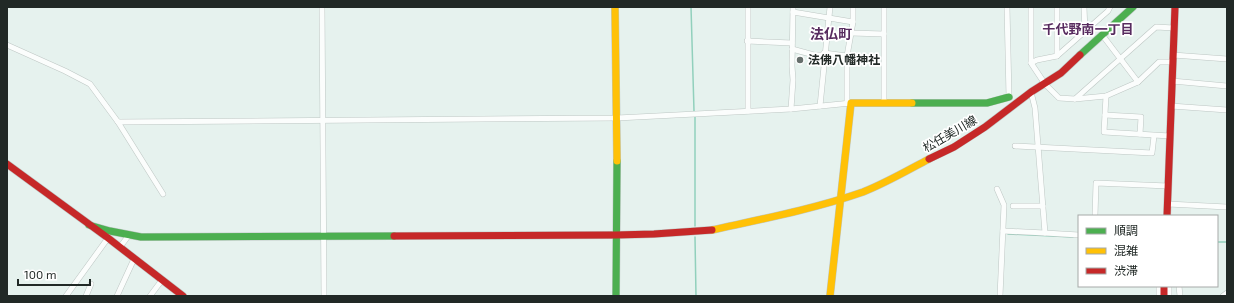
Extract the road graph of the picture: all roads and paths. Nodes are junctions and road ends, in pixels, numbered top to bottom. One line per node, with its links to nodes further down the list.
1 (322, 7): 50 (street)
2 (615, 7): 49 (street)
3 (748, 7): 22 (street)
4 (830, 7): 15 (street)
5 (853, 7): 16 (street)
6 (884, 7): 20 (street)
7 (1007, 7): 39 (street)
8 (1030, 7): 32 (street)
9 (1057, 7): 28 (street)
10 (1084, 7): 18 (street)
11 (1110, 7): 18 (street)
12 (1133, 7): 21 (street, 松任美川線)
13 (1175, 7): 17 (street)
14 (793, 10): 15 (street); 23 (street)
15 (828, 19): 16 (street); 26 (street)
16 (853, 22): 19 (street)
17 (1174, 28): 29 (street); 30 (street)
18 (1085, 32): 28 (street)
19 (851, 34): 20 (street); 27 (street)
20 (884, 34): 42 (street)
21 (1103, 36): 30 (street); 35 (street, 松任美川線)
22 (747, 41): 23 (street); 47 (street)
23 (792, 43): 25 (street)
24 (7, 45): 51 (street)
25 (792, 50): 26 (street); 45 (street)
26 (824, 54): 27 (street); 43 (street)
27 (847, 56): 41 (street)
28 (1057, 56): 32 (street)
29 (1173, 58): 31 (street); 33 (street); 34 (street)
30 (1121, 59): 34 (street); 40 (street)
31 (1227, 59)
32 (1032, 63): 35 (street)
33 (1172, 81): 36 (street); 44 (street)
34 (1138, 82): 38 (street)
35 (1045, 84): 37 (street, 松任美川線); 40 (street)
36 (1227, 86)
37 (1031, 92): 56 (street); 61 (street, 松任美川線)
38 (1106, 96): 40 (street); 48 (street)
39 (1009, 97): 42 (street)
40 (1076, 99)
41 (849, 103): 42 (street); 43 (street); 61 (street)
42 (884, 103)
43 (820, 106): 45 (street)
44 (1171, 106): 46 (street); 54 (street)
45 (791, 109): 47 (street)
46 (1227, 110)
47 (748, 111): 49 (street)
48 (1105, 115): 52 (street); 52 (street)
49 (617, 118): 50 (street); 72 (street)
50 (323, 121): 51 (street); 74 (street)
51 (118, 122): 60 (street)
52 (1140, 134): 53 (street)
53 (1154, 136): 54 (street); 56 (street)
54 (1170, 136): 58 (street)
55 (1015, 146): 56 (street)
56 (1038, 148): 64 (street)
57 (7, 164): 68 (street)
58 (1168, 186): 62 (street); 66 (street)
59 (997, 189): 69 (street)
60 (163, 194)
61 (841, 199): 72 (street, 松任美川線); 88 (street)
62 (1168, 204): 65 (street); 67 (street)
63 (1013, 206): 64 (street)
64 (1043, 206): 70 (street)
65 (1227, 207)
66 (1095, 215)
67 (1167, 215)
68 (89, 225): 71 (street, 松任美川線); 75 (street)
69 (1003, 232): 70 (street); 89 (street)
70 (1045, 233): 73 (street)
71 (129, 235): 74 (street, 松任美川線); 76 (street)
72 (616, 235): 74 (street, 松任美川線); 87 (street)
73 (1078, 235)
74 (323, 236): 86 (street)
75 (108, 238): 76 (street); 81 (street)
76 (120, 247): 77 (street)
77 (134, 259): 78 (street); 83 (street)
78 (162, 280): 84 (street); 85 (street)
79 (91, 284): 82 (street)
80 (1227, 293): 90 (street)
81 (66, 296)
82 (86, 296)
83 (117, 296)
84 (150, 296)
85 (183, 296)
86 (324, 296)
87 (616, 296)
88 (830, 296)
89 (1000, 296)
90 (1223, 296)

